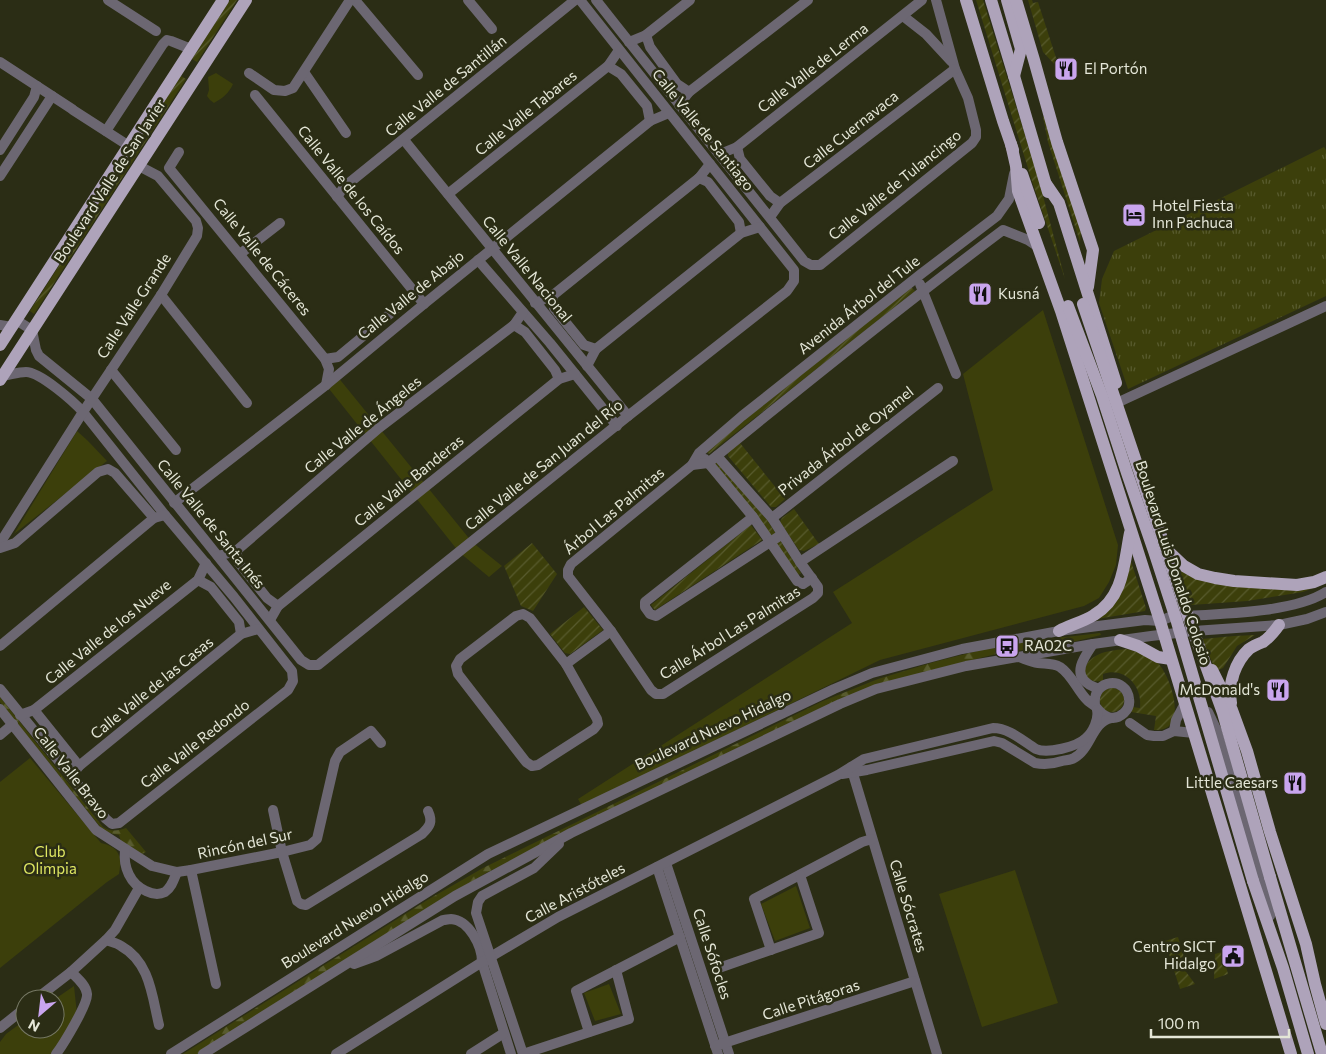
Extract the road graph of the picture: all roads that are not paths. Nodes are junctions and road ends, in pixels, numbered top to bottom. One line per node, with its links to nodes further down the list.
1 (224, 0): 23 (main road, Boulevard Valle de San Javier)
2 (246, 0): 51 (main road, Boulevard Valle de San Javier)
3 (350, 0): 28 (street)
4 (354, 0): 31 (street)
5 (468, 0): 19 (street)
6 (575, 0): 43 (street, Calle Valle de Santillán)
7 (580, 0): 24 (street, Calle Valle de Santiago)
8 (596, 0): 22 (street, Calle Valle de Santiago)
9 (690, 0): 21 (street)
10 (808, 0): 35 (street)
11 (922, 0): 18 (street, Calle Valle de Lerma)
12 (936, 0): 27 (street, Calle Valle de Tulancingo)
13 (966, 0): 44 (main road, Boulevard Luis Donaldo Colosio)
14 (991, 0): 32 (main road, Boulevard Luis Donaldo Colosio)
15 (1007, 0): 32 (main road)
16 (1016, 0): 80 (main road)
17 (112, 1): 20 (street)
18 (903, 16): 27 (street); 46 (street, Calle Valle de Lerma)
19 (492, 29)
20 (156, 31)
21 (646, 35): 22 (street); 35 (street)
22 (629, 42): 30 (street, Calle Valle de Santiago)
23 (191, 49): 41 (street); 45 (main road, Boulevard Valle de San Javier)
24 (619, 50): 26 (street, Calle Valle Tabares); 33 (street, Calle Valle de Santiago)
25 (0, 62): 34 (street)
26 (608, 66): 40 (street); 56 (street, Calle Valle Tabares)
27 (954, 66): 59 (street, Calle Cuernavaca); 71 (street, Calle Valle de Tulancingo)
28 (304, 72): 29 (street); 42 (street)
29 (249, 73)
30 (654, 74): 33 (street); 38 (street, Calle Valle de Santiago)
31 (418, 76)
32 (1014, 76): 80 (main road, Boulevard Luis Donaldo Colosio)
33 (645, 82): 39 (street, Calle Valle de Santiago)
34 (37, 86): 37 (street); 47 (street)
35 (689, 92): 38 (street)
36 (255, 95): 58 (street, Calle Valle de los Caídos)
37 (52, 96): 41 (street); 53 (street)
38 (679, 105): 49 (street, Calle Valle de Santiago)
39 (669, 113): 40 (street, Calle Valle de Abajo); 50 (street, Calle Valle de Santiago)
40 (650, 121): 68 (street, Calle Valle de Abajo)
41 (106, 131): 45 (street)
42 (346, 133)
43 (404, 140): 56 (street, Calle Valle Nacional); 58 (street, Calle Valle de Santillán)
44 (1011, 144): 52 (main road, Boulevard Luis Donaldo Colosio); 192 (main road, Boulevard Luis Donaldo Colosio, bridge)
45 (129, 146): 85 (main road, Boulevard Valle de San Javier)
46 (737, 147): 49 (street, Calle Valle de Lerma); 59 (street)
47 (0, 150)
48 (179, 152): 69 (street, Calle Valle de Cáceres)
49 (720, 154): 55 (street, Calle Valle de Santiago)
50 (710, 164): 54 (street); 57 (street, Calle Valle de Santiago)
51 (139, 166): 64 (street, Calle Valle de Cáceres); 87 (main road, Boulevard Valle de San Javier)
52 (1016, 166): 60 (street, Avenida Árbol del Tule); 67 (main road, Boulevard Luis Donaldo Colosio)
53 (0, 176)
54 (699, 178): 66 (street); 79 (street)
55 (746, 186): 57 (street); 61 (street, Calle Valle de Santiago)
56 (448, 194): 68 (street, Calle Valle Nacional)
57 (735, 194): 63 (street, Calle Valle de Santiago)
58 (337, 197): 77 (street, Calle Valle de los Caídos)
59 (780, 203): 61 (street, Calle Cuernavaca)
60 (997, 216): 65 (street); 72 (street, Avenida Árbol del Tule)
61 (770, 217): 71 (street, Calle Valle de Santiago)
62 (280, 223): 69 (street)
63 (760, 226): 66 (street); 75 (street, Calle Valle de Santiago)
64 (198, 228): 78 (street, Calle Valle Grande)
65 (1003, 230): 67 (street); 74 (street, Avenida Árbol del Tule)
66 (741, 233): 91 (street)
67 (1038, 246): 120 (main road, Boulevard Luis Donaldo Colosio)
68 (492, 249): 70 (street, Calle Valle de Abajo); 81 (street, Calle Valle Nacional)
69 (240, 254): 92 (street, Calle Valle de Cáceres)
70 (478, 260): 82 (street, Calle Valle de Abajo); 84 (street, Calle Valle Nacional)
71 (811, 264)
72 (929, 268): 73 (street, Avenida Árbol del Tule); 74 (street)
73 (916, 278): 76 (street); 108 (street, Avenida Árbol del Tule)
74 (936, 280): 76 (street, Avenida Árbol del Tule)
75 (794, 281): 105 (street, Calle Valle de San Juan del Río)
76 (923, 290): 96 (street); 109 (street, Avenida Árbol del Tule)
77 (416, 293): 82 (street, Calle Valle de los Caídos); 92 (street, Calle Valle de Abajo)
78 (161, 295): 94 (street, Calle Valle Grande); 103 (street)
79 (552, 296): 81 (street); 91 (street)
80 (1085, 298): 102 (main road, Boulevard Luis Donaldo Colosio); 190 (main road, Boulevard Luis Donaldo Colosio, bridge)
81 (536, 303): 88 (street, Calle Valle Nacional)
82 (424, 304): 99 (street, Calle Valle de Abajo)
83 (1326, 306): 102 (street)
84 (523, 312): 86 (street, Calle Valle de Ángeles); 89 (street, Calle Valle Nacional)
85 (9, 324): 87 (street); 90 (main road, Boulevard Valle de San Javier)
86 (514, 325): 98 (street); 128 (street, Calle Valle de Ángeles)
87 (32, 330): 97 (main road, Boulevard Valle de San Javier); 101 (street, Calle Valle de Santa Inés)
88 (561, 334): 89 (street); 93 (street, Calle Valle Nacional)
89 (550, 343): 95 (street, Calle Valle Nacional)
90 (0, 344)
91 (596, 349): 93 (street)
92 (325, 359): 99 (street)
93 (587, 366): 105 (street, Calle Valle Nacional)
94 (111, 370): 101 (street, Calle Valle Grande); 107 (street)
95 (575, 374): 98 (street, Calle Valle Banderas); 106 (street, Calle Valle Nacional)
96 (956, 374)
97 (1, 377): 104 (street, Calle Valle de Santa Inés)
98 (559, 379): 139 (street, Calle Valle Banderas)
99 (326, 385): 115 (street, Calle Valle de Abajo)
100 (938, 388): 119 (street, Privada Árbol de Oyamel)
101 (92, 399): 104 (street, Calle Valle Grande); 115 (street, Calle Valle de Santa Inés)
102 (1121, 401): 122 (main road, Boulevard Luis Donaldo Colosio)
103 (247, 403)
104 (83, 412): 116 (street, Calle Valle de Santa Inés); 124 (street, Calle Valle Grande)
105 (628, 416): 106 (street, Calle Valle de San Juan del Río)
106 (617, 426): 157 (street, Calle Valle de San Juan del Río)
107 (176, 450)
108 (699, 453): 111 (street); 112 (street, Árbol Las Palmitas)
109 (717, 456): 111 (street, Avenida Árbol del Tule); 113 (street)
110 (952, 460): 131 (street)
111 (708, 463): 112 (street); 114 (street)
112 (692, 465): 146 (street, Árbol Las Palmitas)
113 (746, 489): 114 (street); 119 (street)
114 (736, 497): 118 (street)
115 (174, 503): 129 (street, Calle Valle de Santa Inés)
116 (165, 515): 117 (street); 132 (street, Calle Valle de Santa Inés)
117 (154, 518): 126 (street); 153 (street)
118 (753, 518): 123 (street); 123 (street)
119 (772, 518): 121 (street)
120 (1131, 530): 125 (main road, Boulevard Luis Donaldo Colosio); 147 (main road)
121 (782, 535): 123 (street); 131 (street)
122 (1162, 536): 127 (main road, Boulevard Luis Donaldo Colosio); 130 (main road)
123 (771, 542): 134 (street)
124 (0, 543)
125 (1135, 543): 130 (main road); 142 (main road, Boulevard Luis Donaldo Colosio)
126 (0, 548)
127 (1166, 549): 133 (main road); 141 (main road, Boulevard Luis Donaldo Colosio)
128 (236, 551): 129 (street, Calle Valle de Ángeles); 139 (street)
129 (218, 556): 136 (street, Calle Valle de Santa Inés)
130 (1149, 558): 142 (street)
131 (800, 562): 134 (street)
132 (206, 563): 135 (street, Calle Valle de los Nueve); 138 (street, Calle Valle de Santa Inés)
133 (1326, 577)
134 (812, 578): 146 (street, Calle Árbol Las Palmitas)
135 (198, 580): 149 (street); 165 (street, Calle Valle de los Nueve)
136 (244, 590): 138 (street); 143 (street, Calle Valle de Santa Inés)
137 (1326, 592): 141 (street, Boulevard Nuevo Hidalgo)
138 (234, 597): 145 (street, Calle Valle de Santa Inés)
139 (278, 606): 143 (street, Calle Valle Banderas)
140 (1326, 612): 144 (street, Boulevard Nuevo Hidalgo)
141 (1189, 616): 142 (street, Boulevard Nuevo Hidalgo); 148 (main road, Boulevard Luis Donaldo Colosio)
142 (1165, 619): 147 (street, Boulevard Nuevo Hidalgo); 150 (main road, Boulevard Luis Donaldo Colosio)
143 (270, 620): 157 (street, Calle Valle de Santa Inés)
144 (1279, 625): 148 (street, Boulevard Nuevo Hidalgo); 166 (main road)
145 (258, 629): 149 (street, Calle Valle de las Casas); 158 (street, Calle Valle de Santa Inés)
146 (612, 631): 156 (street)
147 (1059, 631): 218 (street, Boulevard Nuevo Hidalgo)
148 (1194, 631): 150 (street, Boulevard Nuevo Hidalgo); 166 (main road, Boulevard Luis Donaldo Colosio)
149 (242, 634): 175 (street, Calle Valle de las Casas)
150 (1170, 634): 151 (street, Boulevard Nuevo Hidalgo); 155 (main road, Boulevard Luis Donaldo Colosio); 197 (street)
151 (1120, 640): 152 (street, Boulevard Nuevo Hidalgo); 155 (main road)
152 (1094, 644): 154 (street, Boulevard Nuevo Hidalgo); 160 (street)
153 (0, 646)
154 (1016, 656): 163 (street); 181 (street, Boulevard Nuevo Hidalgo)
155 (1172, 659): 161 (main road, Boulevard Luis Donaldo Colosio)
156 (566, 664): 156 (street)
157 (309, 665)
158 (292, 681): 180 (street, Calle Valle Redondo)
159 (0, 689): 167 (street, Calle Valle Bravo)
160 (1098, 689): 162 (street); 163 (street)
161 (1185, 703): 171 (street); 172 (main road, Boulevard Luis Donaldo Colosio)
162 (1129, 705): 168 (street); 169 (street)
163 (1096, 707): 168 (street); 176 (street, Calle Aristóteles)
164 (0, 709): 170 (street, Calle Valle Bravo)
165 (34, 710): 167 (street, Calle Valle de los Nueve); 175 (street)
166 (1232, 710): 193 (main road, Boulevard Luis Donaldo Colosio)
167 (20, 715): 177 (street, Calle Valle Bravo)
168 (1114, 718): 169 (street); 176 (street, Calle Aristóteles)
169 (1130, 722): 171 (street)
170 (13, 724): 173 (street); 183 (street, Calle Valle Bravo)
171 (1174, 731): 172 (street)
172 (1194, 733): 199 (main road, Boulevard Luis Donaldo Colosio)
173 (0, 735)
174 (381, 742): 184 (street, Rincón del Sur)
175 (79, 766): 177 (street, Calle Valle de las Casas)
176 (851, 769): 182 (street, Calle Sócrates); 185 (street, Calle Aristóteles)
177 (71, 777): 180 (street, Calle Valle Bravo)
178 (273, 810): 184 (street)
179 (428, 810): 184 (street)
180 (112, 824)
181 (571, 833): 194 (street); 204 (street, Boulevard Nuevo Hidalgo)
182 (872, 839): 189 (street); 206 (street, Calle Sócrates)
183 (125, 850): 186 (street, Calle Valle Bravo); 191 (street)
184 (282, 852): 187 (street, Rincón del Sur)
185 (662, 865): 195 (street, Calle Sófocles); 200 (street, Calle Aristóteles); 215 (street, Calle Sófocles)
186 (152, 866): 188 (street, Rincón del Sur)
187 (191, 870): 188 (street, Rincón del Sur); 207 (street)
188 (177, 872): 191 (street)
189 (800, 875): 198 (street); 198 (street)
190 (1270, 877): 193 (main road); 201 (main road, Boulevard Luis Donaldo Colosio)
191 (139, 888): 196 (street)
192 (1263, 910): 197 (main road, Boulevard Luis Donaldo Colosio); 199 (main road)
193 (1301, 930): 210 (main road, Boulevard Luis Donaldo Colosio)
194 (478, 936): 200 (street); 204 (street)
195 (680, 937): 203 (street); 215 (street, Calle Sófocles)
196 (106, 940): 205 (street); 211 (street)
197 (1276, 949): 201 (main road, Boulevard Luis Donaldo Colosio)
198 (771, 950): 202 (street)
199 (1262, 958): 225 (main road, Boulevard Luis Donaldo Colosio)
200 (487, 959): 214 (street); 220 (street, Calle Aristóteles); 223 (street)
201 (1289, 966): 226 (main road, Boulevard Luis Donaldo Colosio); 227 (main road, Boulevard Luis Donaldo Colosio)
202 (716, 968)
203 (616, 970): 213 (street); 213 (street)
204 (334, 971): 219 (street, Boulevard Nuevo Hidalgo)
205 (71, 972): 208 (street); 217 (street)
206 (915, 982): 215 (street, Calle Pitágoras); 216 (street, Calle Sócrates)
207 (216, 984)
208 (49, 989)
209 (15, 1016): 212 (street)
210 (1326, 1024)
211 (159, 1025)
212 (0, 1028)
213 (590, 1032): 223 (street)
214 (504, 1033): 221 (street); 222 (street)
215 (719, 1048): 224 (street, Calle Sófocles)
216 (935, 1053)
217 (56, 1054)
218 (171, 1054)
219 (203, 1054)
220 (336, 1054)
221 (471, 1054)
222 (511, 1054)
223 (523, 1054)
224 (729, 1054)
225 (1291, 1054)
226 (1308, 1054)
227 (1322, 1054)

